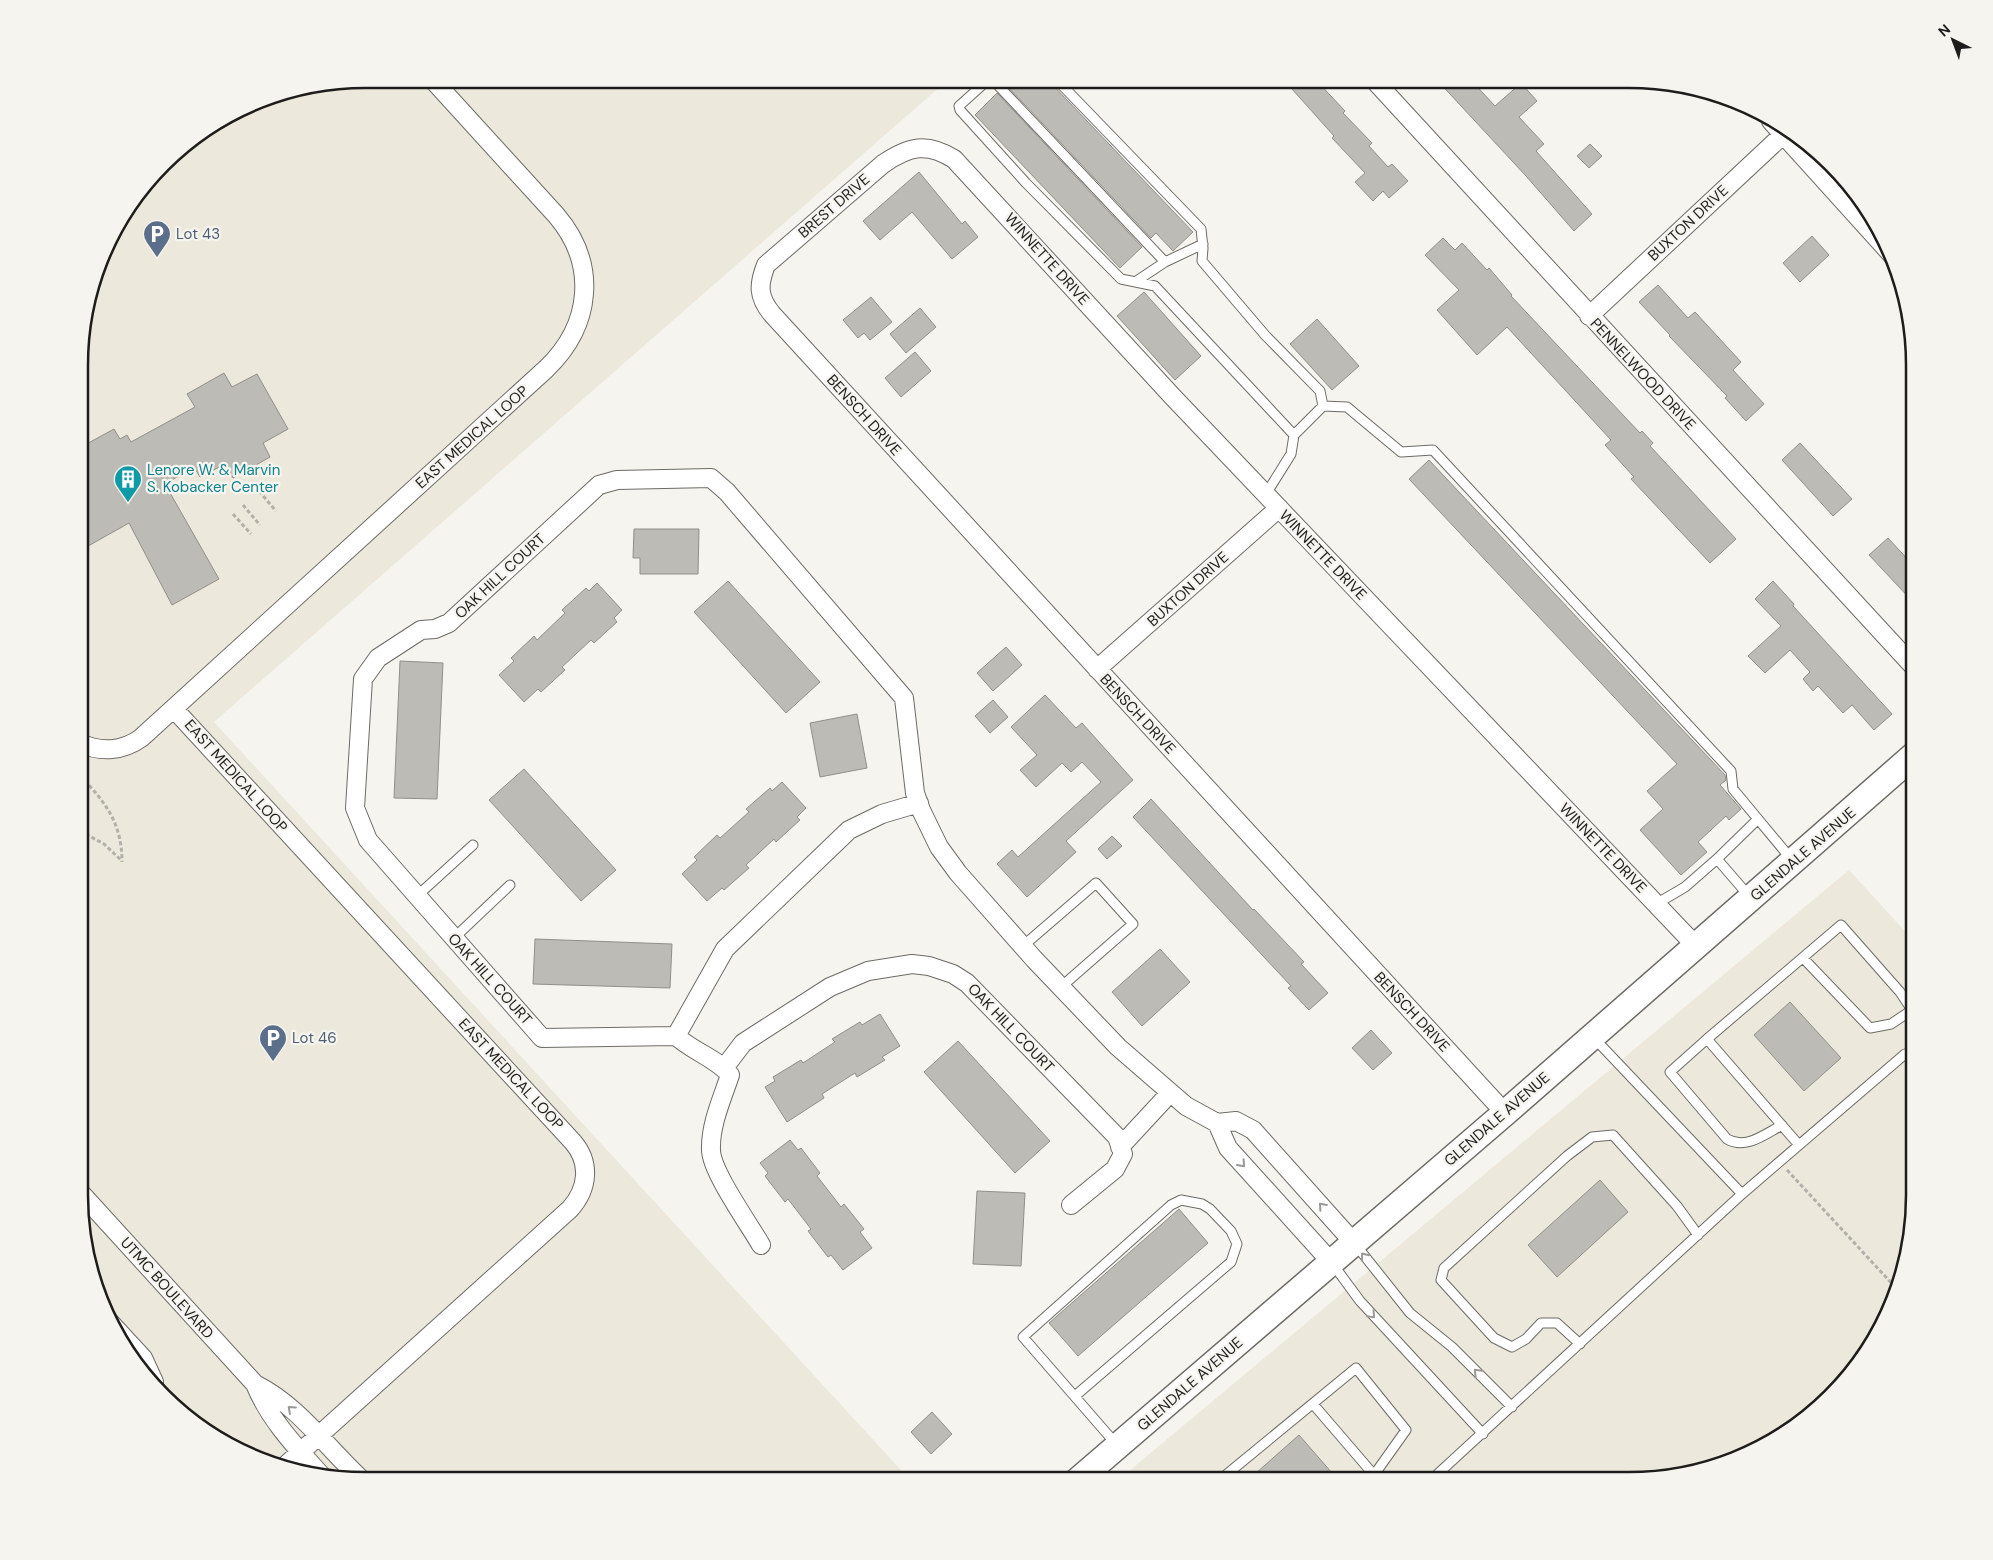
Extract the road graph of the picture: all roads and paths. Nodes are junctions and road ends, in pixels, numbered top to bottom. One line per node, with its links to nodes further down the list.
1 (440, 88): 27 (street, EAST MEDICAL LOOP)
2 (980, 88): 12 (lane)
3 (999, 88): 11 (lane)
4 (1065, 88): 10 (lane)
5 (1381, 88): 14 (street, PENNELWOOD DRIVE)
6 (1783, 135): 14 (street, BUXTON DRIVE)
7 (1793, 142): 9 (street)
8 (954, 159): 13 (street, BREST DRIVE); 18 (street, WINNETTE DRIVE)
9 (1871, 231)
10 (1203, 244): 11 (lane); 15 (lane)
11 (1165, 262): 12 (lane)
12 (1135, 282): 16 (lane)
13 (772, 314): 26 (street, BENSCH DRIVE)
14 (1589, 316): 25 (street, PENNELWOOD DRIVE)
15 (1323, 406): 16 (lane); 32 (lane)
16 (1294, 435): 18 (lane)
17 (259, 491): 21 (path)
18 (1266, 494): 20 (street, WINNETTE DRIVE)
19 (243, 505): 23 (path)
20 (1279, 508): 26 (street, BUXTON DRIVE); 40 (street, WINNETTE DRIVE)
21 (276, 511)
22 (233, 514): 24 (path)
23 (260, 525)
24 (251, 534)
25 (1906, 659)
26 (1097, 669): 54 (street, BENSCH DRIVE)
27 (174, 708): 28 (street); 76 (street, EAST MEDICAL LOOP)
28 (88, 746)
29 (1906, 762): 36 (main road, GLENDALE AVENUE)
30 (88, 785): 33 (path)
31 (919, 804): 38 (street, OAK HILL COURT); 42 (street, OAK HILL COURT); 48 (street)
32 (1758, 819): 35 (lane); 36 (lane)
33 (88, 835)
34 (473, 845): 38 (lane)
35 (1717, 860): 39 (lane); 40 (lane)
36 (1794, 862): 39 (main road, GLENDALE AVENUE)
37 (510, 885): 41 (lane)
38 (417, 896): 41 (street, OAK HILL COURT)
39 (1751, 899): 43 (main road, GLENDALE AVENUE)
40 (1656, 904): 43 (street, WINNETTE DRIVE)
41 (454, 938): 48 (street, OAK HILL COURT)
42 (1023, 946): 45 (street, OAK HILL COURT); 45 (lane)
43 (1696, 946): 49 (main road, GLENDALE AVENUE)
44 (1803, 958): 46 (lane); 47 (lane); 50 (lane)
45 (1061, 987): 53 (street, OAK HILL COURT)
46 (1906, 1001)
47 (1906, 1014)
48 (676, 1036): 52 (street)
49 (1592, 1036): 54 (main road, GLENDALE AVENUE); 60 (lane)
50 (1707, 1039): 56 (lane); 56 (lane)
51 (1906, 1054): 57 (lane)
52 (724, 1068): 58 (street, OAK HILL COURT); 65 (street)
53 (1170, 1093): 55 (street, OAK HILL COURT); 58 (street)
54 (1505, 1112): 64 (main road, GLENDALE AVENUE)
55 (1217, 1123): 64 (street, OAK HILL COURT, one-way to 55); 66 (street, one-way to 66)
56 (1782, 1125): 57 (lane)
57 (1800, 1145): 59 (lane)
58 (1120, 1147): 62 (street)
59 (1780, 1161): 60 (lane); 67 (path)
60 (1742, 1194): 63 (lane)
61 (88, 1201): 71 (street, UTMC BOULEVARD)
62 (1071, 1205)
63 (1698, 1235): 68 (lane); 68 (lane)
64 (1354, 1243): 66 (main road, GLENDALE AVENUE); 74 (lane, one-way to 64)
65 (761, 1245)
66 (1332, 1263): 75 (lane, one-way to 75); 77 (main road, GLENDALE AVENUE)
67 (1892, 1283)
68 (1580, 1344): 74 (lane)
69 (132, 1346): 70 (street)
70 (147, 1366)
71 (255, 1384): 76 (street, UTMC BOULEVARD); 76 (street, UTMC BOULEVARD, one-way to 71)
72 (1075, 1396): 72 (lane); 77 (lane)
73 (1313, 1404): 82 (lane); 83 (lane); 84 (lane)
74 (1512, 1407): 75 (lane)
75 (1482, 1434): 85 (lane)
76 (310, 1444): 78 (street, EAST MEDICAL LOOP); 79 (street, UTMC BOULEVARD); 80 (street, UTMC BOULEVARD)
77 (1118, 1446): 81 (main road, GLENDALE AVENUE)
78 (290, 1462)
79 (320, 1469)
80 (350, 1472)
81 (1088, 1472)
82 (1230, 1472)
83 (1370, 1472)
84 (1379, 1472)
85 (1440, 1472)

